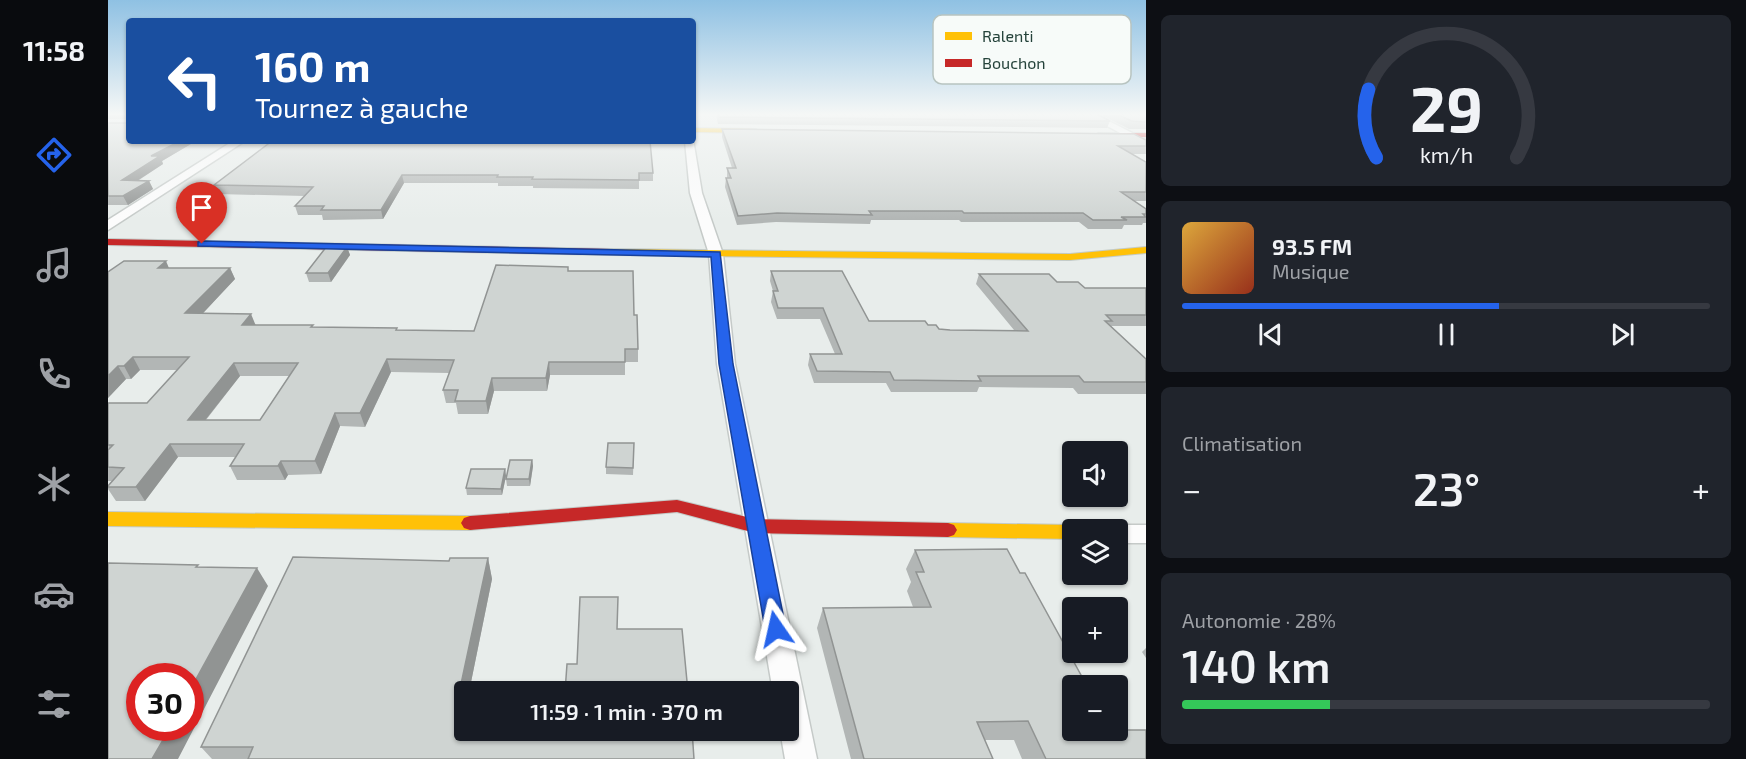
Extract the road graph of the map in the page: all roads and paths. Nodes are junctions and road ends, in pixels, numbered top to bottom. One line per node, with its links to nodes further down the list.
1 (227, 149): 3 (street)
2 (691, 149): 6 (street)
3 (108, 226)
4 (108, 242): 6 (street)
5 (1146, 250): 6 (street)
6 (716, 254): 8 (street)
7 (108, 519): 8 (street)
8 (755, 526): 9 (street); 12 (street)
9 (1062, 532)
10 (1128, 534): 11 (street)
11 (1146, 534)
12 (786, 681)
13 (797, 741): 14 (street)
14 (801, 759)

